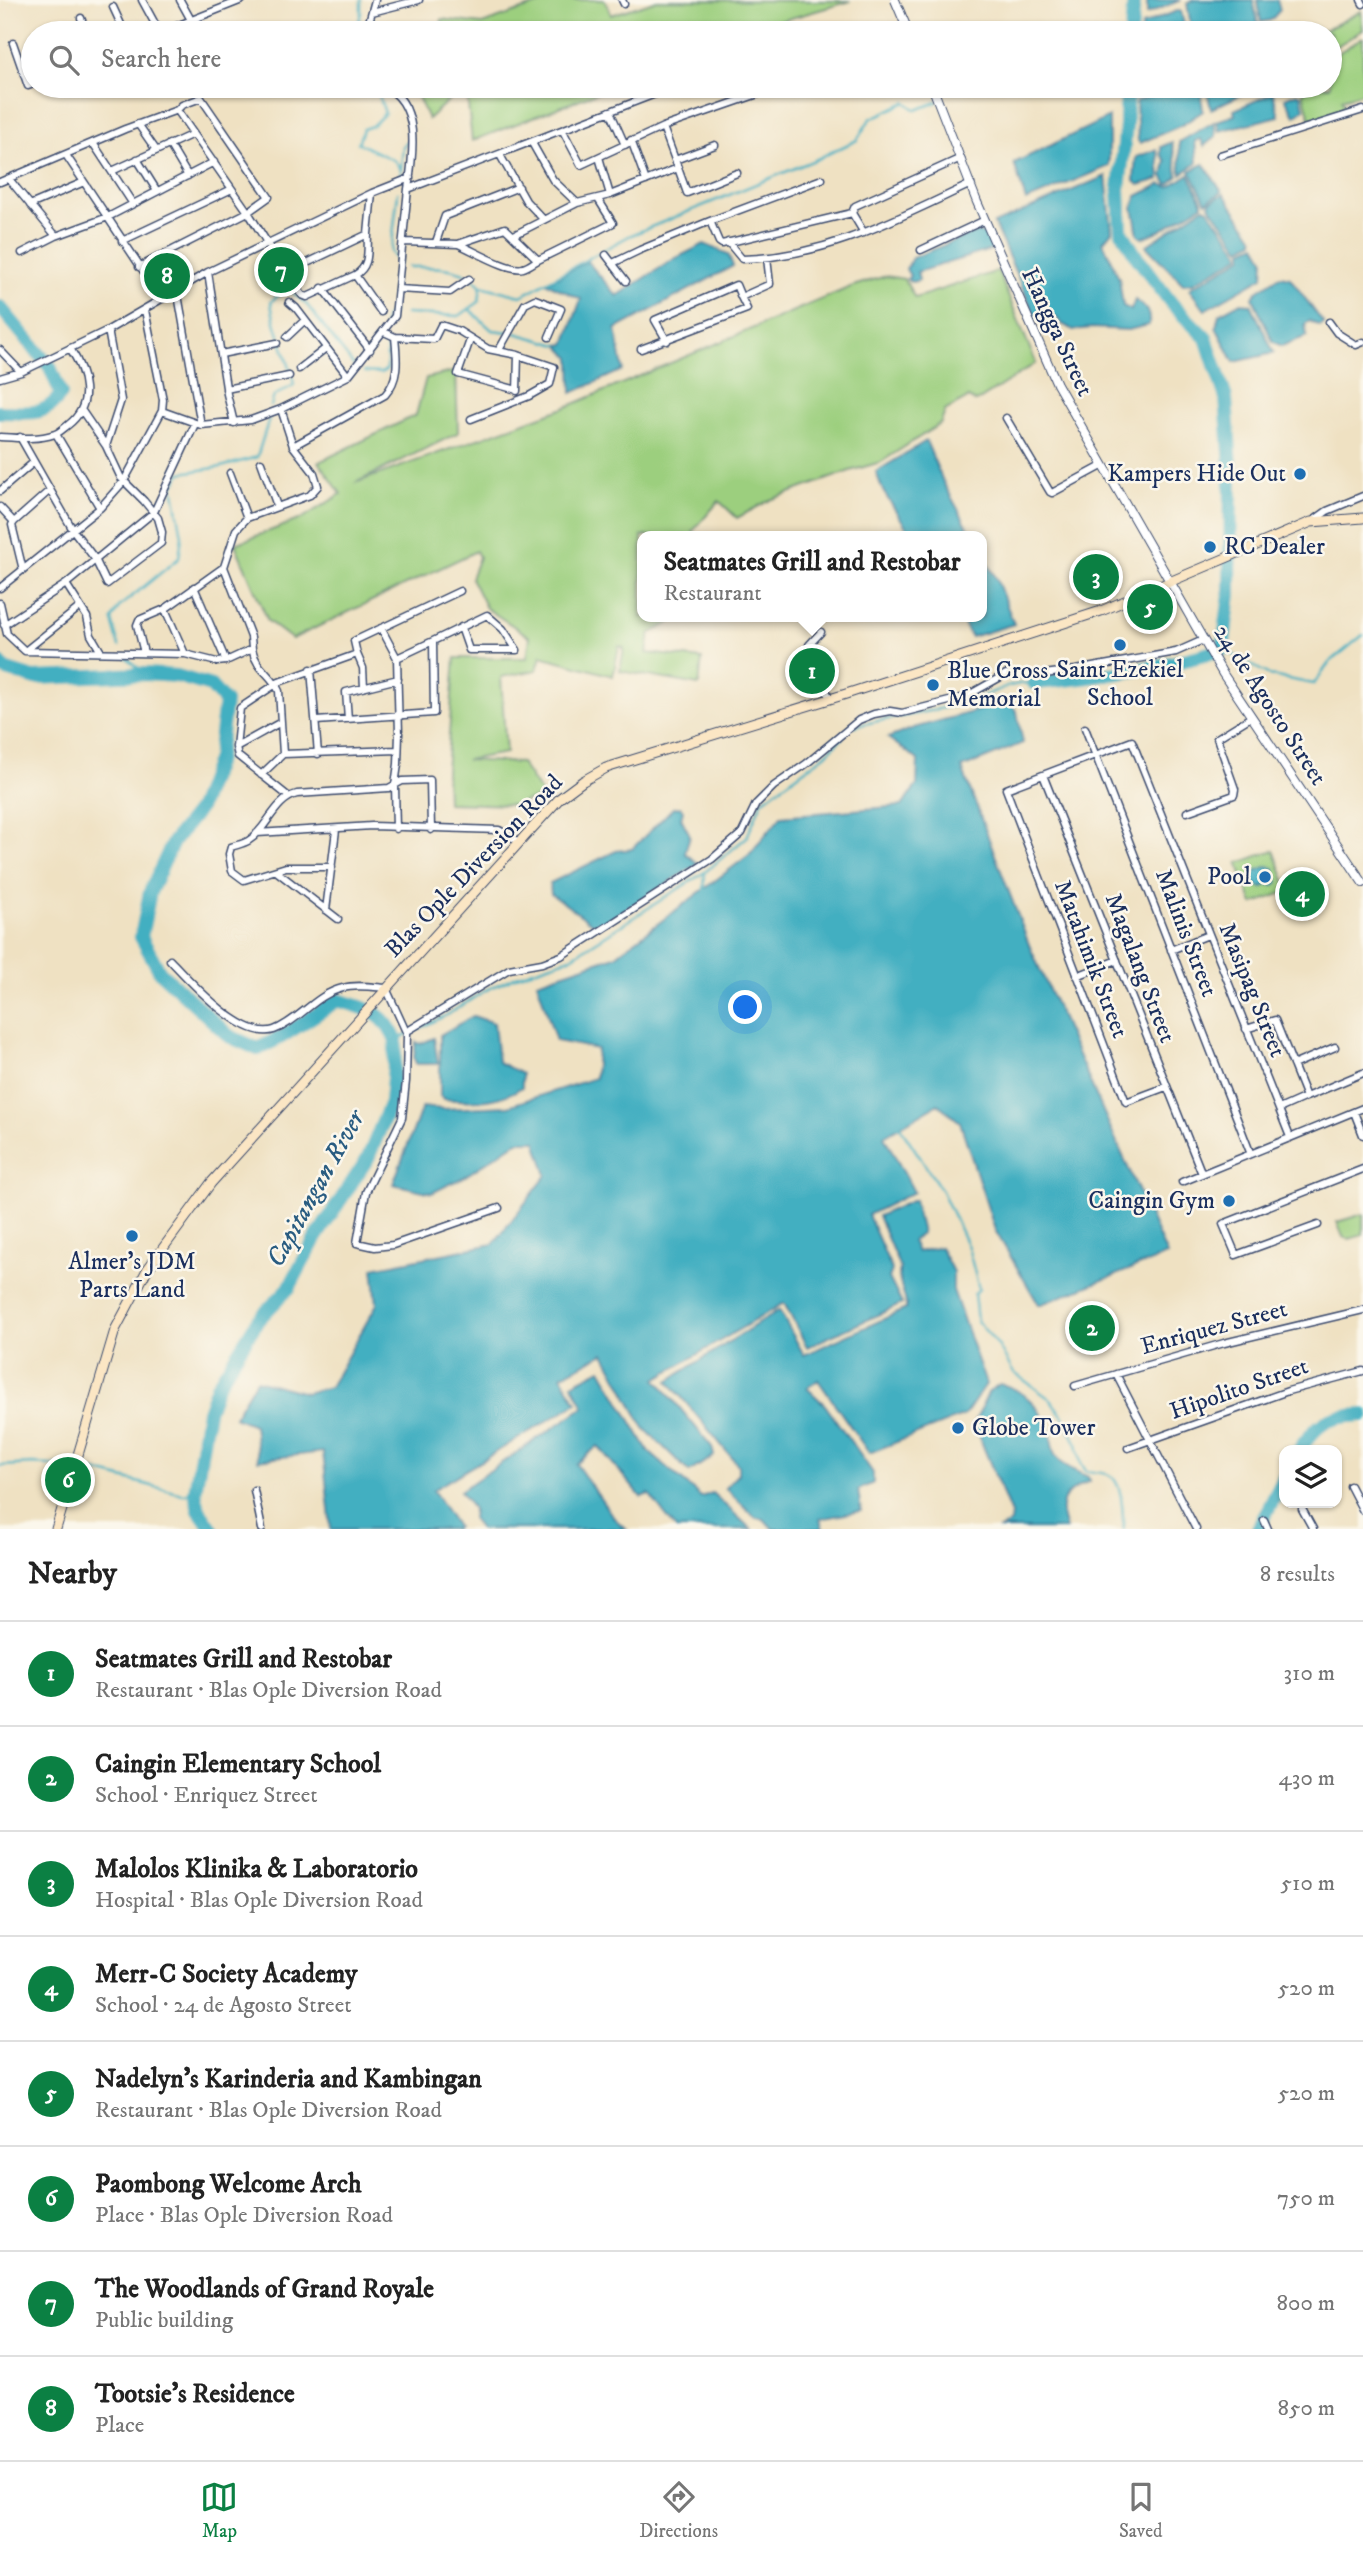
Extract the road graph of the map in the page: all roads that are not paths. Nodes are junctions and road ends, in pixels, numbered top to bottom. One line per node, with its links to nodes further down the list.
1 (142, 0): 15 (street)
2 (180, 0): 12 (street)
3 (218, 0): 9 (street)
4 (242, 0): 9 (street)
5 (375, 0): 10 (street)
6 (418, 0): 10 (street)
7 (895, 0): 17 (street)
8 (113, 7): 14 (street)
9 (222, 8): 12 (street)
10 (372, 12): 16 (street)
11 (81, 18): 13 (street)
12 (191, 20)
13 (82, 21)
14 (119, 21)
15 (153, 21)
16 (369, 21)
17 (904, 21)
18 (13, 43): 19 (street)
19 (21, 66)
20 (399, 98): 48 (street)
21 (644, 98): 26 (street)
22 (745, 98): 28 (street)
23 (937, 98): 41 (street, Hangga Street)
24 (177, 110): 27 (street); 30 (street); 65 (street)
25 (1363, 110): 39 (street)
26 (610, 111): 29 (street); 31 (street)
27 (138, 124): 32 (street); 36 (street)
28 (663, 127): 31 (street); 44 (street)
29 (563, 131): 33 (street); 40 (street)
30 (193, 134): 34 (street); 43 (street)
31 (628, 142): 40 (street); 51 (street)
32 (93, 143): 37 (street); 45 (street)
33 (533, 143): 38 (street); 62 (street)
34 (169, 144): 36 (street); 47 (street)
35 (715, 145): 44 (street)
36 (156, 150): 42 (street)
37 (66, 155): 49 (street); 52 (street)
38 (500, 155): 55 (street); 57 (street)
39 (1220, 155)
40 (599, 157): 60 (street)
41 (961, 158): 54 (street, Hangga Street); 66 (street)
42 (137, 159): 45 (street); 58 (street)
43 (214, 162): 47 (street); 56 (street)
44 (677, 164): 46 (street); 51 (street)
45 (112, 170): 63 (street)
46 (737, 173)
47 (188, 176): 58 (street)
48 (410, 178): 57 (street); 59 (street)
49 (9, 179): 53 (street); 64 (street)
50 (822, 179): 70 (street)
51 (646, 181): 60 (street)
52 (84, 182): 64 (street); 67 (street)
53 (0, 183)
54 (971, 184): 69 (street, Hangga Street); 72 (street)
55 (519, 187): 68 (street); 78 (street)
56 (232, 189): 65 (street); 75 (street)
57 (408, 189): 77 (street)
58 (157, 191): 63 (street)
59 (372, 193): 71 (street); 76 (street)
60 (610, 195): 61 (street)
61 (598, 199): 62 (street); 85 (street)
62 (578, 203): 68 (street)
63 (133, 204): 67 (street)
64 (30, 205): 74 (street)
65 (248, 212): 76 (street); 87 (street)
66 (852, 213): 72 (street); 79 (street)
67 (108, 217): 74 (street); 75 (street)
68 (543, 219): 73 (street)
69 (985, 220): 81 (street); 144 (street, Hangga Street)
70 (710, 221): 79 (street); 86 (street)
71 (368, 233): 89 (street); 90 (street)
72 (864, 233): 84 (street)
73 (514, 235): 80 (street); 85 (street)
74 (56, 236): 82 (street)
75 (122, 241): 87 (street)
76 (268, 242): 88 (street); 89 (street)
77 (404, 242): 78 (street); 95 (street)
78 (436, 242): 80 (street)
79 (728, 242): 84 (street)
80 (458, 244): 85 (street)
81 (921, 250)
82 (22, 253)
83 (606, 255): 86 (street)
84 (767, 258): 96 (street)
85 (538, 260)
86 (613, 263): 92 (street)
87 (139, 267): 97 (street)
88 (208, 272): 94 (street); 118 (street)
89 (286, 272): 93 (street)
90 (355, 275): 93 (street); 100 (street)
91 (469, 279): 95 (street)
92 (626, 281)
93 (323, 288): 116 (street)
94 (177, 289): 97 (street); 134 (street)
95 (398, 289): 104 (street)
96 (741, 297): 109 (street); 109 (street)
97 (162, 299): 99 (street)
98 (289, 302): 101 (street)
99 (145, 310): 103 (street); 130 (street)
100 (381, 312)
101 (305, 320): 105 (street); 113 (street)
102 (1329, 323): 110 (street)
103 (108, 330): 112 (street); 140 (street)
104 (384, 332): 106 (street); 116 (street)
105 (287, 337)
106 (395, 337): 108 (street); 141 (street)
107 (549, 337): 117 (street)
108 (470, 340): 117 (street); 126 (street)
109 (667, 341): 114 (street)
110 (1363, 342)
111 (277, 343): 118 (street)
112 (70, 348): 121 (street); 129 (street)
113 (326, 348): 120 (street); 123 (street)
114 (641, 349)
115 (0, 350): 121 (street)
116 (370, 350): 123 (street)
117 (499, 350): 119 (street)
118 (221, 354): 125 (street)
119 (518, 355): 126 (street); 127 (street)
120 (299, 369)
121 (21, 372): 124 (street)
122 (289, 376): 125 (street)
123 (348, 376): 128 (street)
124 (0, 378)
125 (226, 389): 133 (street)
126 (517, 390): 127 (street)
127 (518, 400): 132 (street)
128 (281, 410): 133 (street); 141 (street)
129 (82, 411): 135 (street); 140 (street)
130 (162, 411): 134 (street); 146 (street)
131 (1006, 418): 144 (street)
132 (471, 419)
133 (234, 423): 134 (street)
134 (198, 425): 153 (street)
135 (56, 434): 136 (street); 152 (street)
136 (20, 437): 138 (street); 142 (street)
137 (0, 438): 138 (street)
138 (9, 438): 139 (street)
139 (0, 446)
140 (106, 446): 146 (street)
141 (293, 446): 150 (street)
142 (34, 462): 147 (street); 148 (street)
143 (261, 462): 150 (street)
144 (1102, 466): 162 (street, Hangga Street)
145 (230, 473): 154 (street)
146 (124, 481): 152 (street); 153 (street)
147 (50, 489): 156 (street); 158 (street)
148 (0, 491)
149 (1363, 496): 157 (street)
150 (277, 506): 154 (street)
151 (0, 507): 156 (street)
152 (100, 508): 158 (street)
153 (154, 512): 159 (street); 159 (street)
154 (247, 518): 160 (street)
155 (1363, 518): 157 (main road, Blas Ople Diversion Road)
156 (14, 522): 161 (street)
157 (1311, 522): 162 (main road, Blas Ople Diversion Road)
158 (73, 530): 159 (street); 161 (street)
159 (95, 559): 163 (street)
160 (224, 567): 164 (street); 176 (street)
161 (23, 570): 165 (street)
162 (1171, 582): 175 (street, 24 de Agosto Street); 188 (main road, Blas Ople Diversion Road)
163 (66, 584): 168 (street); 170 (street)
164 (194, 587): 169 (street); 183 (street)
165 (0, 588)
166 (460, 591): 172 (street)
167 (0, 603): 170 (street)
168 (80, 607): 177 (street); 178 (street)
169 (165, 609): 179 (street); 180 (street)
170 (4, 625): 177 (street)
171 (461, 627): 171 (street); 174 (street)
172 (382, 628): 181 (street); 182 (street)
173 (821, 632): 188 (street)
174 (433, 640): 182 (street); 189 (street)
175 (1205, 643): 190 (street, 24 de Agosto Street); 222 (street)
176 (252, 649): 183 (street); 186 (street)
177 (25, 651): 178 (street)
178 (101, 652): 179 (street)
179 (144, 653): 180 (street)
180 (186, 654): 183 (street)
181 (357, 654): 184 (street); 187 (street)
182 (397, 658): 185 (street)
183 (226, 661)
184 (311, 669): 186 (street); 192 (street)
185 (398, 679): 187 (street); 189 (street)
186 (276, 685): 193 (street); 195 (street)
187 (364, 687): 191 (street)
188 (830, 699): 209 (main road, Blas Ople Diversion Road)
189 (398, 715): 191 (street); 196 (street)
190 (1251, 716): 204 (street); 212 (street, 24 de Agosto Street)
191 (348, 719): 192 (street)
192 (316, 721): 198 (street)
193 (281, 722): 195 (street); 197 (street)
194 (1085, 728): 199 (street, Malinis Street)
195 (236, 747): 200 (street)
196 (398, 750): 198 (street); 202 (street)
197 (284, 754): 198 (street); 200 (street)
198 (318, 754)
199 (1096, 755): 201 (street); 215 (street, Masipag Street); 216 (street, Malinis Street)
200 (261, 775): 203 (street)
201 (1043, 775): 218 (street, Magalang Street); 219 (street, Matahimik Street)
202 (395, 785): 203 (street); 205 (street); 207 (street)
203 (288, 796): 208 (street)
204 (1187, 812)
205 (396, 829): 206 (street); 207 (street)
206 (335, 830): 208 (street); 210 (street)
207 (431, 830): 209 (street)
208 (257, 833): 211 (street)
209 (520, 842): 220 (main road, Blas Ople Diversion Road)
210 (332, 867): 211 (street); 213 (street)
211 (276, 870): 213 (street)
212 (1363, 883)
213 (326, 910): 214 (street)
214 (338, 919)
215 (1208, 935): 216 (street); 221 (street, Masipag Street)
216 (1171, 950): 233 (street, Malinis Street)
217 (170, 960): 220 (street)
218 (1117, 960): 219 (street); 226 (street, Magalang Street)
219 (1077, 976): 226 (street, Matahimik Street)
220 (384, 990): 222 (street); 250 (main road, Blas Ople Diversion Road)
221 (1246, 1030): 224 (street); 229 (street, Masipag Street)
222 (407, 1033): 237 (street)
223 (1335, 1047): 224 (street)
224 (1293, 1065): 227 (street)
225 (1363, 1073): 227 (street)
226 (1166, 1087): 235 (street, Magalang Street)
227 (1306, 1097): 229 (street)
228 (1363, 1108): 230 (street)
229 (1279, 1109): 232 (street, Masipag Street)
230 (1353, 1112): 231 (street); 232 (street)
231 (1363, 1135)
232 (1290, 1137): 233 (street)
233 (1250, 1152): 235 (street)
234 (1363, 1169): 238 (street)
235 (1202, 1174): 236 (street)
236 (1182, 1182)
237 (499, 1208)
238 (1318, 1225)
239 (1363, 1310): 241 (street, Enriquez Street)
240 (1363, 1371): 243 (street, Hipolito Street)
241 (1116, 1374): 242 (street, Enriquez Street); 243 (street)
242 (1075, 1386)
243 (1151, 1439): 244 (street, Hipolito Street); 252 (street)
244 (1128, 1448)
245 (1350, 1486): 248 (street)
246 (254, 1490): 251 (street)
247 (1301, 1509): 254 (street)
248 (1363, 1511)
249 (1264, 1520): 253 (street)
250 (55, 1529)
251 (262, 1529)
252 (1196, 1529)
253 (1268, 1529)
254 (1313, 1529)

